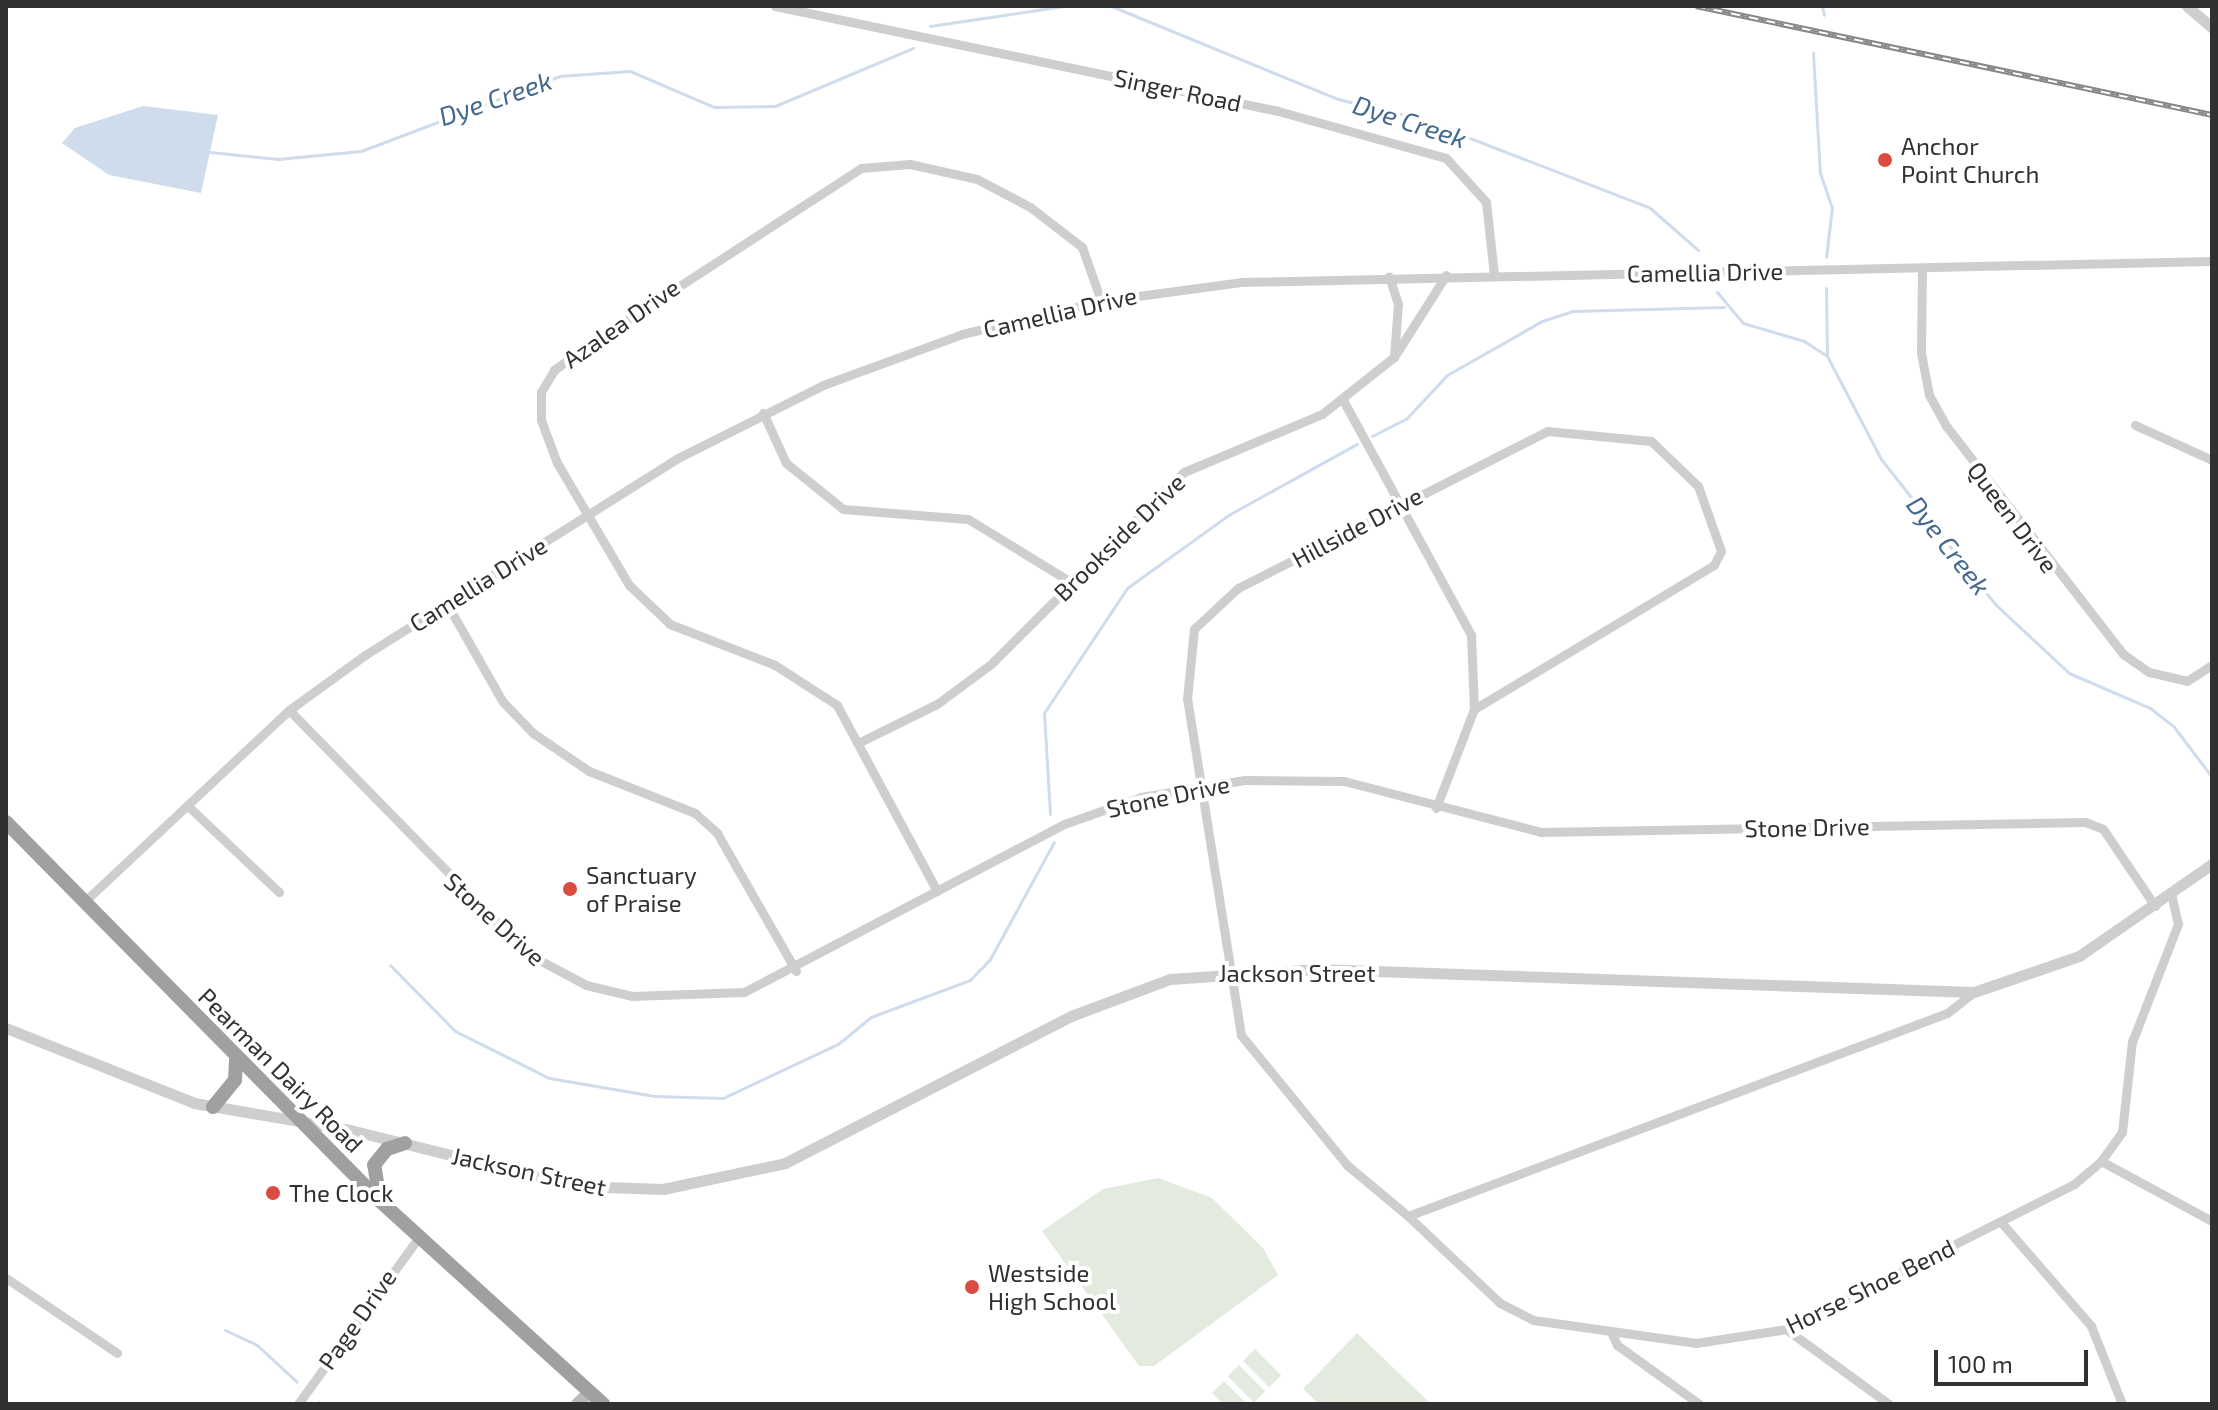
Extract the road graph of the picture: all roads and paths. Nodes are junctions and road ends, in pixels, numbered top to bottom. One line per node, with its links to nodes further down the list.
1 (775, 6): 7 (street, Singer Road)
2 (2187, 6): 3 (street)
3 (2212, 28)
4 (2212, 261): 5 (street, Camellia Drive)
5 (1922, 269): 7 (street, Camellia Drive); 19 (street, Queen Drive)
6 (1446, 275): 7 (street, Camellia Drive); 8 (street, Camellia Drive); 10 (street, Brookside Drive)
7 (1494, 275)
8 (1389, 276): 9 (street, Camellia Drive); 10 (street)
9 (1101, 301): 12 (street, Camellia Drive); 16 (street, Azalea Drive)
10 (1394, 357): 11 (street, Brookside Drive)
11 (1343, 400): 15 (street); 17 (street, Brookside Drive)
12 (763, 413): 16 (street, Camellia Drive); 17 (street)
13 (2135, 425): 14 (street)
14 (2212, 460)
15 (1401, 504): 20 (street); 20 (street, Hillside Drive); 23 (street, Hillside Drive)
16 (586, 516): 18 (street, Camellia Drive); 22 (street, Azalea Drive)
17 (1071, 582): 22 (street, Brookside Drive)
18 (447, 604): 21 (street, Camellia Drive); 34 (street)
19 (2212, 665)
20 (1474, 709): 25 (street)
21 (289, 710): 24 (street, Camellia Drive); 34 (street, Stone Drive)
22 (860, 742): 28 (street, Azalea Drive)
23 (1203, 787): 25 (street, Stone Drive); 28 (street, Stone Drive); 33 (street, Hillside Drive)
24 (189, 807): 29 (street); 31 (street, Camellia Drive)
25 (1436, 808): 32 (street, Stone Drive)
26 (6, 822): 31 (highway, Pearman Dairy Road)
27 (2212, 864): 30 (street, Jackson Street)
28 (937, 891): 34 (street, Stone Drive)
29 (279, 892)
30 (2171, 894): 32 (street, Jackson Street); 41 (street, Horse Shoe Bend)
31 (85, 901): 37 (highway, Pearman Dairy Road)
32 (2155, 906): 35 (street, Jackson Street)
33 (1231, 969): 35 (street, Jackson Street); 40 (street, Jackson Street); 43 (street, Hillside Drive)
34 (796, 971)
35 (1974, 992): 43 (street)
36 (6, 1028): 38 (street, Jackson Street)
37 (236, 1058): 38 (highway); 39 (highway, Pearman Dairy Road)
38 (213, 1107): 39 (street, Jackson Street)
39 (303, 1125): 40 (street, Jackson Street); 42 (highway, Pearman Dairy Road)
40 (405, 1143): 42 (highway)
41 (2101, 1161): 44 (street); 45 (street, Horse Shoe Bend)
42 (380, 1201): 46 (highway, Pearman Dairy Road)
43 (1408, 1216): 49 (street, Horse Shoe Bend)
44 (2212, 1221)
45 (2001, 1222): 48 (street, Horse Shoe Bend); 57 (street)
46 (418, 1238): 51 (highway, Pearman Dairy Road); 52 (street, Page Drive)
47 (6, 1278): 50 (street)
48 (1786, 1329): 49 (street, Horse Shoe Bend); 56 (street)
49 (1611, 1332): 55 (street)
50 (117, 1353)
51 (589, 1392): 53 (main road); 54 (highway, Pearman Dairy Road)
52 (298, 1404)
53 (577, 1404)
54 (603, 1404)
55 (1699, 1404)
56 (1889, 1404)
57 (2122, 1404)

